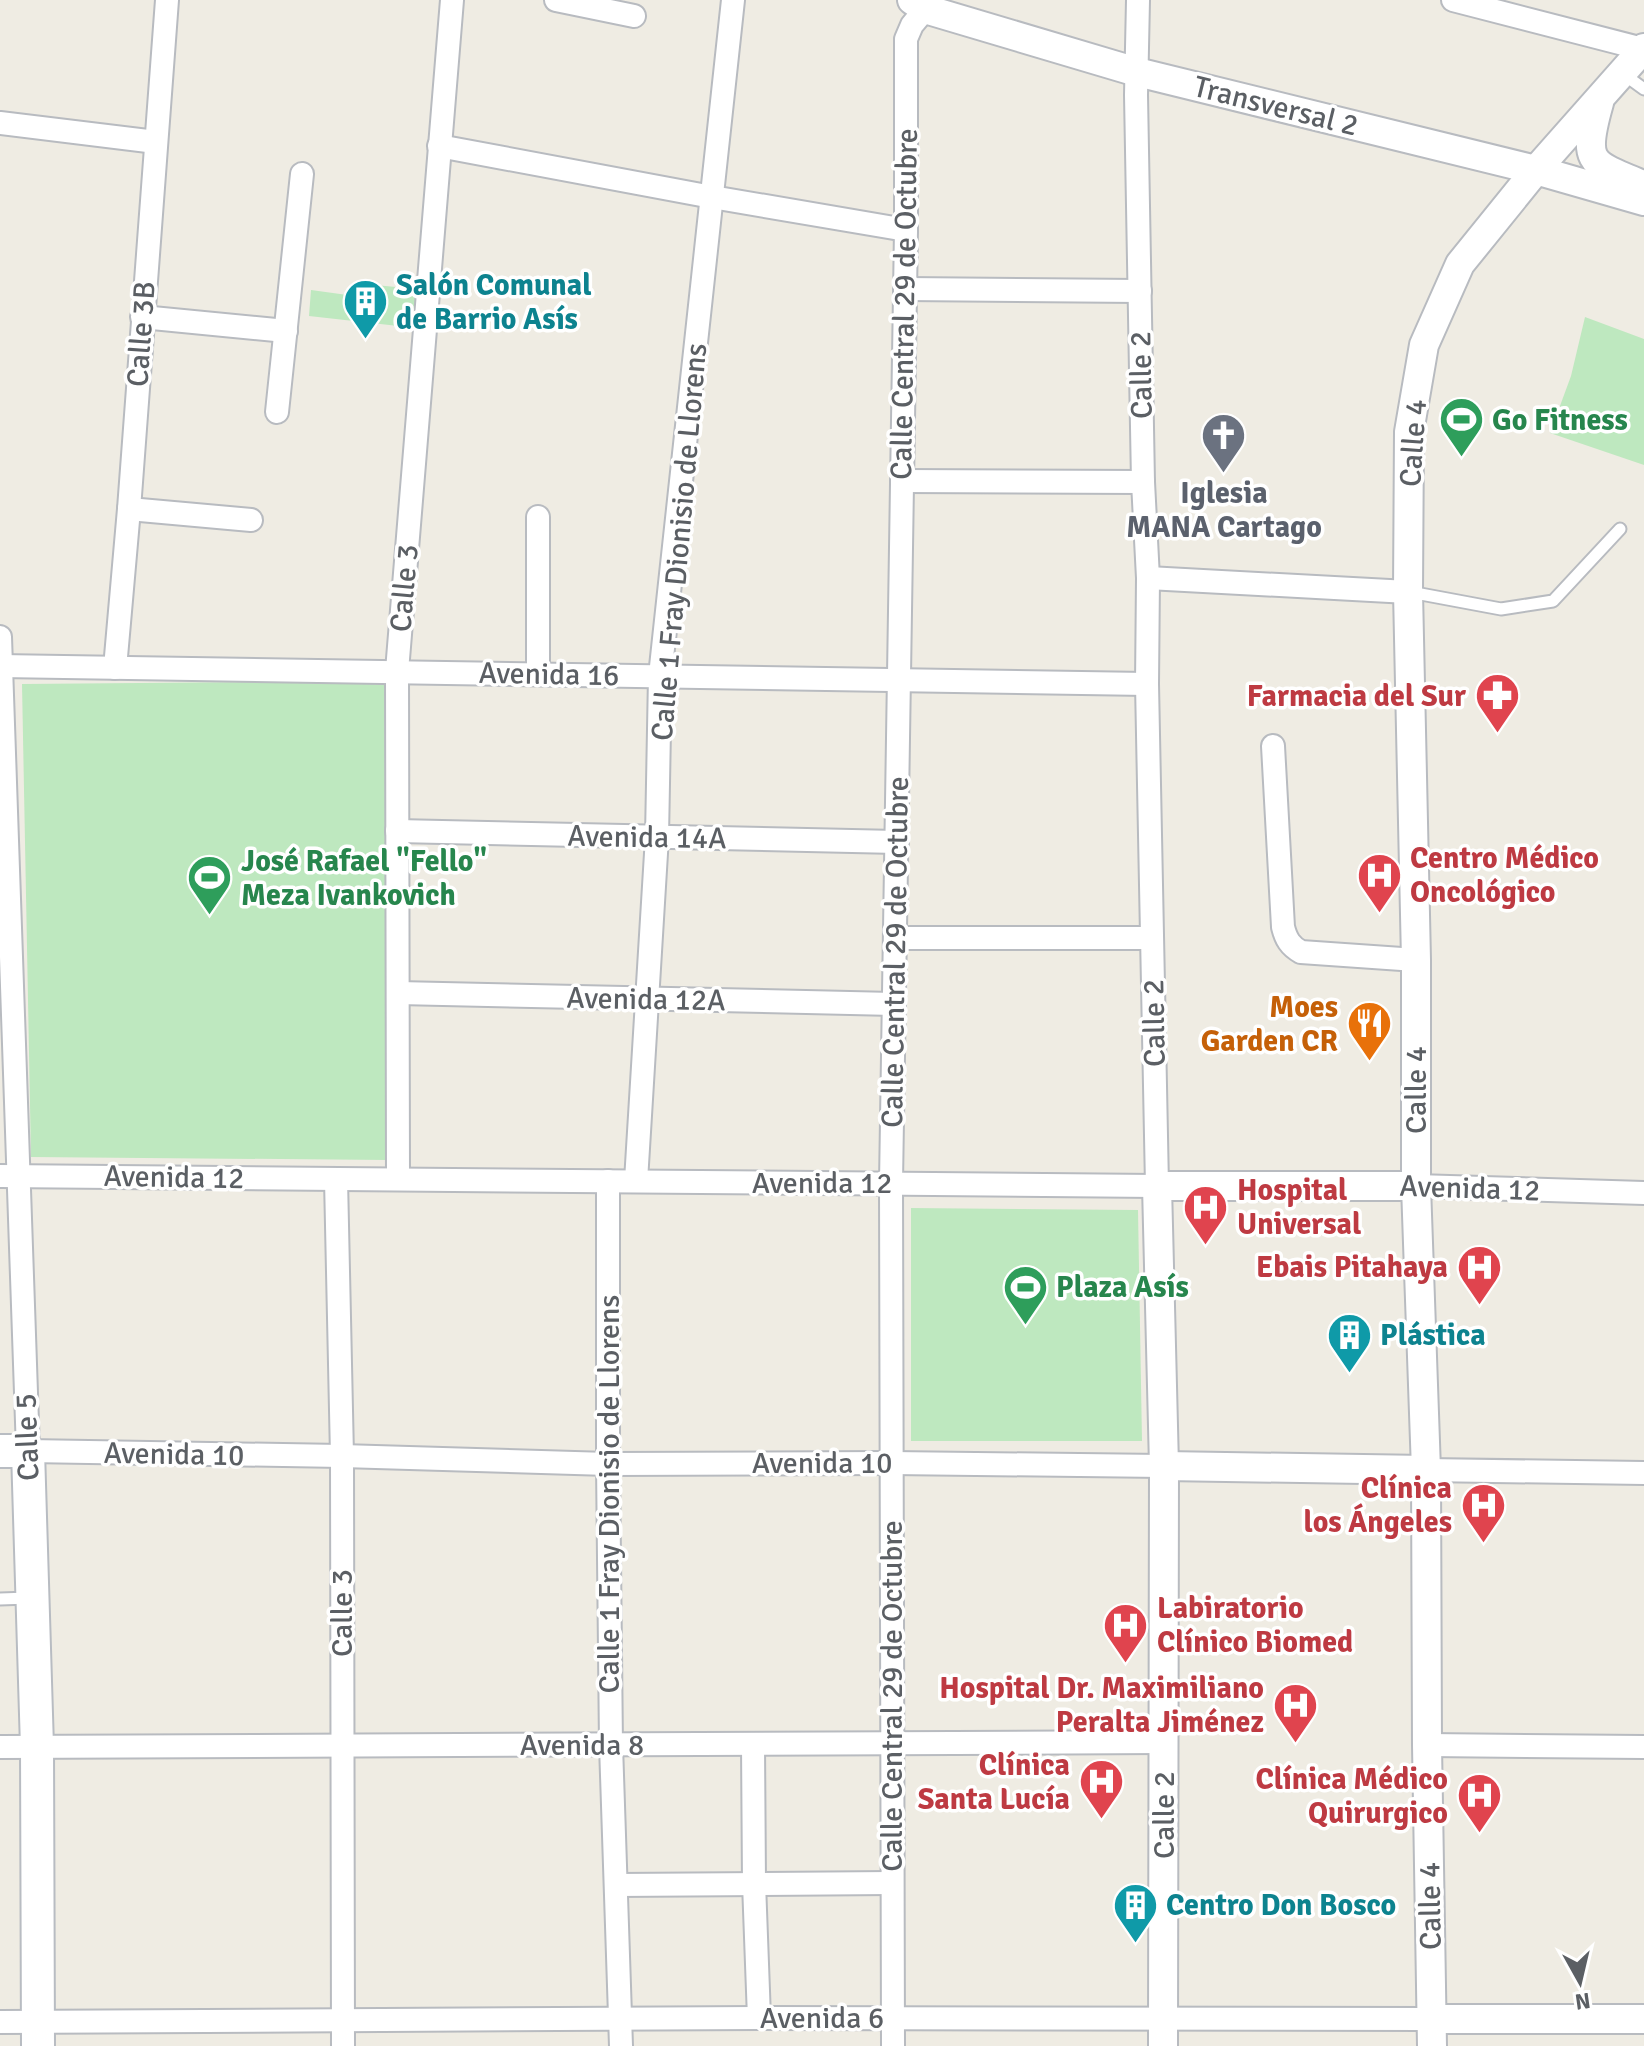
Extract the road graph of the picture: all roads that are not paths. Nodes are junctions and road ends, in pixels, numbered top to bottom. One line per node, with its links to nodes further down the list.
1 (167, 0): 14 (street, Calle 3B)
2 (452, 0): 15 (street, Calle 3)
3 (556, 0): 8 (street)
4 (733, 0): 19 (street, Calle 1 Fray Dionisio de Llorens)
5 (1138, 0): 10 (street, Calle 2)
6 (1453, 0): 9 (street)
7 (923, 3): 10 (street, Transversal 2); 21 (street, Calle Central 29 de Octubre)
8 (634, 16)
9 (1644, 48): 11 (street, Calle 4)
10 (1137, 72): 16 (street, Transversal 2); 23 (street, Calle 2)
11 (1633, 81): 12 (street, Calle 4)
12 (1600, 99): 16 (street, Calle 4); 18 (street)
13 (0, 123): 14 (street)
14 (156, 142): 24 (street, Calle 3B)
15 (439, 146): 19 (street); 38 (street, Calle 3)
16 (1536, 170): 20 (street, Transversal 2); 34 (street, Calle 4)
17 (302, 174): 25 (street)
18 (1644, 185)
19 (712, 197): 21 (street); 40 (street, Calle 1 Fray Dionisio de Llorens)
20 (1644, 201)
21 (906, 230): 22 (street, Calle Central 29 de Octubre)
22 (905, 289): 23 (street); 27 (street, Calle Central 29 de Octubre)
23 (1140, 291): 28 (street, Calle 2)
24 (142, 317): 25 (street); 29 (street, Calle 3B)
25 (286, 331): 26 (street)
26 (277, 412)
27 (902, 481): 28 (street); 41 (street, Calle Central 29 de Octubre)
28 (1143, 482): 33 (street, Calle 2)
29 (129, 509): 31 (street); 37 (street, Calle 3B)
30 (538, 517): 39 (street)
31 (251, 520)
32 (1620, 529): 34 (lane)
33 (1148, 578): 34 (street); 42 (street, Calle 2)
34 (1408, 592): 49 (street, Calle 4)
35 (0, 637): 36 (street, Calle 5)
36 (0, 666): 37 (street, Avenida 16); 53 (street, Calle 5)
37 (115, 668): 38 (street, Avenida 16)
38 (397, 671): 39 (street, Avenida 16); 44 (street, Calle 3)
39 (538, 674): 40 (street, Avenida 16)
40 (660, 676): 41 (street, Avenida 16); 45 (street, Calle 1 Fray Dionisio de Llorens)
41 (899, 680): 42 (street, Avenida 16); 46 (street, Calle Central 29 de Octubre)
42 (1147, 684): 48 (street, Calle 2)
43 (1273, 746): 49 (street)
44 (397, 831): 45 (street, Avenida 14A); 50 (street, Calle 3)
45 (657, 837): 46 (street, Avenida 14A); 51 (street, Calle 1 Fray Dionisio de Llorens)
46 (897, 842): 47 (street, Calle Central 29 de Octubre)
47 (895, 938): 48 (street); 52 (street, Calle Central 29 de Octubre)
48 (1152, 938): 59 (street, Calle 2)
49 (1416, 960): 60 (street, Calle 4)
50 (398, 993): 51 (street, Avenida 12A); 54 (street, Calle 3)
51 (647, 999): 52 (street, Avenida 12A); 57 (street, Calle 1 Fray Dionisio de Llorens)
52 (894, 1004): 58 (street, Calle Central 29 de Octubre)
53 (9, 1176): 55 (street, Avenida 12); 62 (street, Calle 5)
54 (398, 1178): 55 (street, Avenida 12); 56 (street, Avenida 12)
55 (336, 1179): 63 (street, Calle 3)
56 (608, 1181): 57 (street, Avenida 12); 65 (street, Calle 1 Fray Dionisio de Llorens)
57 (636, 1181): 58 (street, Avenida 12)
58 (891, 1183): 59 (street, Avenida 12); 64 (street, Calle Central 29 de Octubre)
59 (1157, 1186): 60 (street, Avenida 12); 66 (street, Calle 2)
60 (1416, 1186): 61 (street, Avenida 12); 67 (street, Calle 4)
61 (1644, 1193)
62 (14, 1451): 63 (street, Avenida 10); 69 (main road, Calle 5)
63 (342, 1456): 65 (street, Avenida 10); 76 (street, Calle 3)
64 (891, 1463): 65 (street, Avenida 10); 66 (street, Avenida 10); 72 (street, Calle Central 29 de Octubre)
65 (608, 1464): 74 (street, Calle 1 Fray Dionisio de Llorens)
66 (1164, 1466): 67 (street, Avenida 10); 71 (street, Calle 2)
67 (1426, 1470): 68 (street, Avenida 10); 75 (street, Calle 4)
68 (1644, 1473)
69 (33, 1598): 70 (lane); 78 (main road, Calle 5)
70 (0, 1599)
71 (1165, 1742): 72 (street, Avenida 8); 89 (street, Calle 2)
72 (892, 1743): 73 (street, Avenida 8); 81 (street, Calle Central 29 de Octubre)
73 (753, 1744): 74 (street, Avenida 8); 80 (street)
74 (611, 1745): 76 (street, Avenida 8); 82 (street, Calle 1 Fray Dionisio de Llorens)
75 (1427, 1745): 79 (street); 90 (street, Calle 4)
76 (343, 1746): 78 (street, Avenida 8); 87 (street, Calle 3)
77 (0, 1747): 78 (street, Avenida 8)
78 (37, 1747): 91 (main road, Calle 5)
79 (1644, 1747)
80 (754, 1883): 81 (street); 82 (street); 84 (street)
81 (892, 1883): 83 (street, Calle Central 29 de Octubre)
82 (616, 1885): 85 (street, Calle 1 Fray Dionisio de Llorens)
83 (893, 2017): 84 (street, Avenida 6); 89 (street, Avenida 6); 94 (street, Calle Central 29 de Octubre)
84 (759, 2018): 85 (street, Avenida 6)
85 (621, 2019): 87 (street, Avenida 6); 93 (street, Calle 1 Fray Dionisio de Llorens)
86 (1644, 2019): 90 (street, Avenida 6)
87 (343, 2020): 91 (street, Avenida 6); 92 (street, Calle 3)
88 (0, 2022): 91 (street, Avenida 6)
89 (1163, 2032): 90 (street, Avenida 6)
90 (1432, 2032)
91 (38, 2034)
92 (343, 2046)
93 (621, 2046)
94 (893, 2046)

